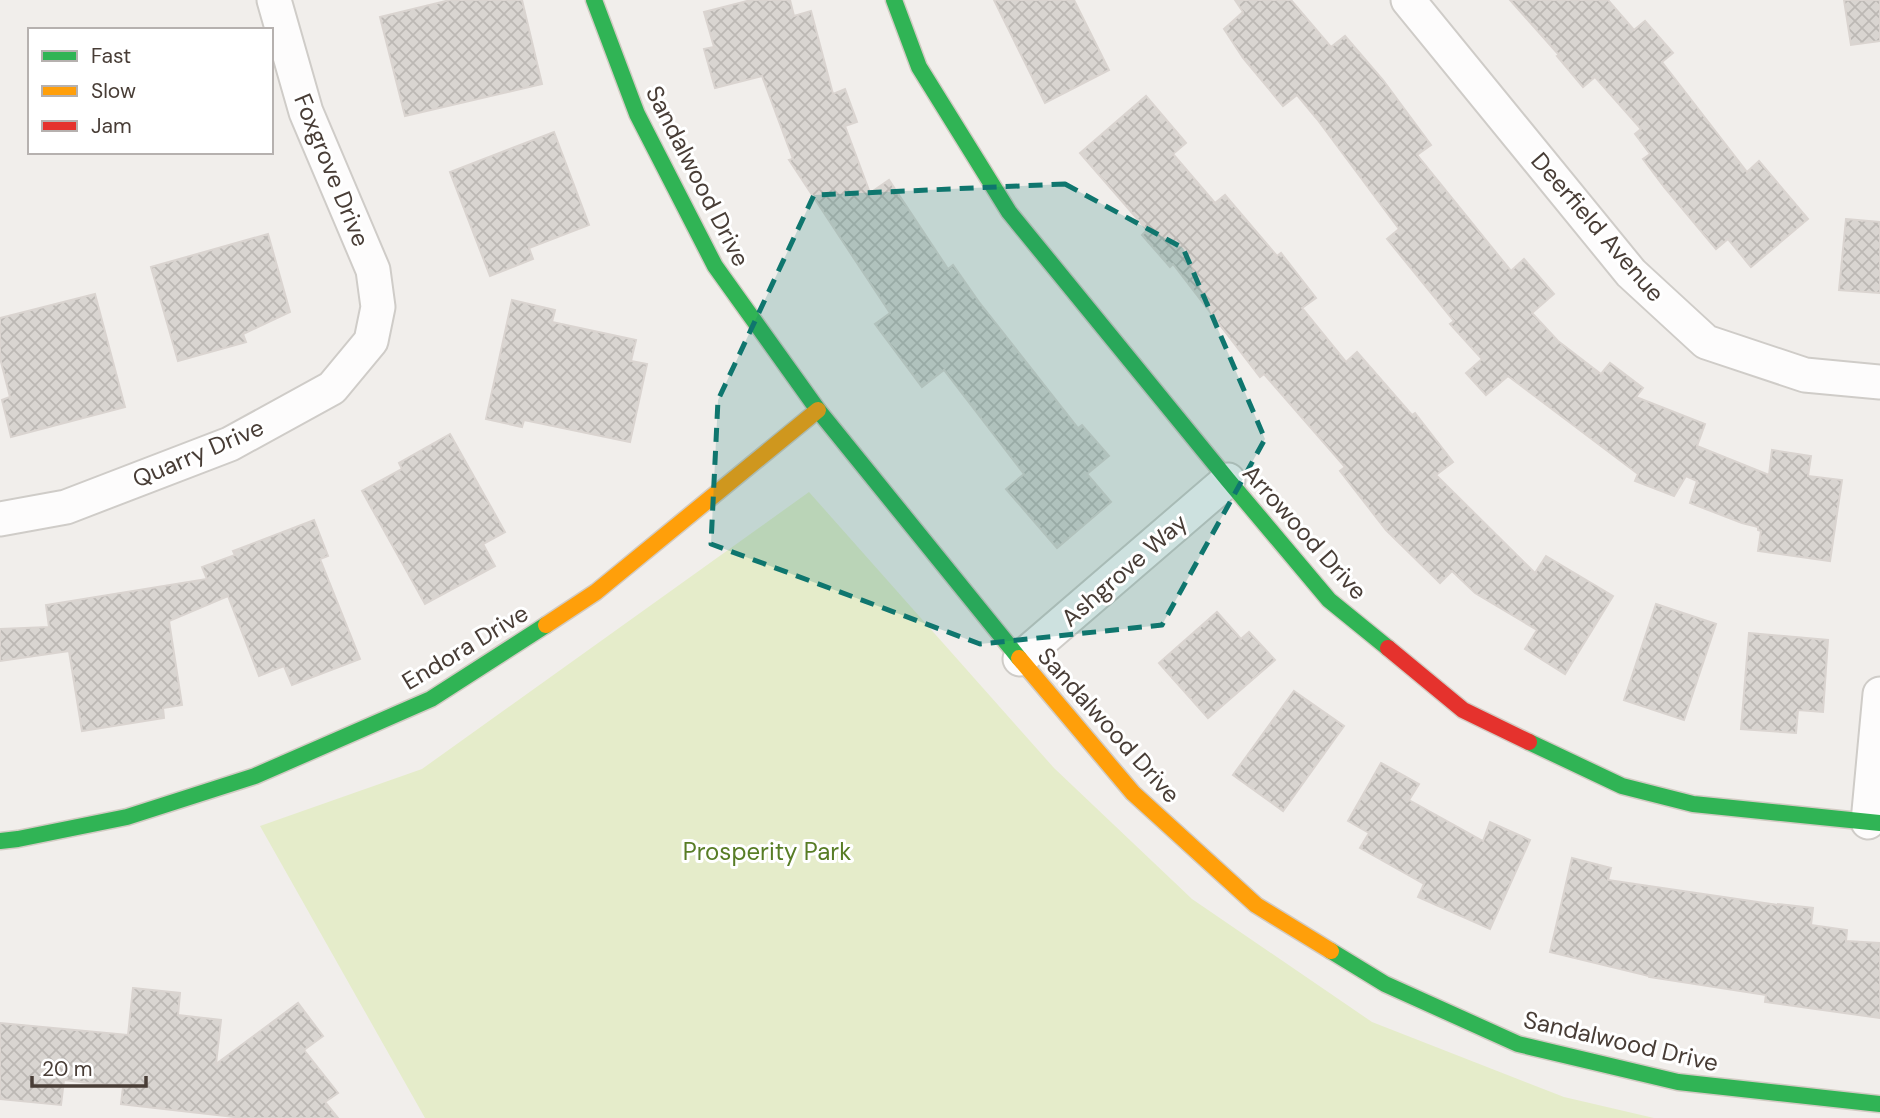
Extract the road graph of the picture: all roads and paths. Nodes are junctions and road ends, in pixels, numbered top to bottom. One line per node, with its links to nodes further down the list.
1 (274, 0): 5 (street, Foxgrove Drive)
2 (594, 0): 7 (street, Sandalwood Drive)
3 (894, 0): 8 (street, Arrowood Drive)
4 (1408, 0): 6 (street, Deerfield Avenue)
5 (371, 341): 9 (street, Quarry Drive)
6 (1880, 382)
7 (818, 410): 10 (street, Sandalwood Drive); 13 (street, Endora Drive)
8 (1228, 480): 10 (street, Ashgrove Way); 12 (street, Arrowood Drive)
9 (0, 519)
10 (1020, 660): 15 (street, Sandalwood Drive)
11 (1880, 694): 12 (street)
12 (1874, 823)
13 (0, 841)
14 (1880, 1104): 15 (street, Sandalwood Drive)
15 (1771, 1106)

